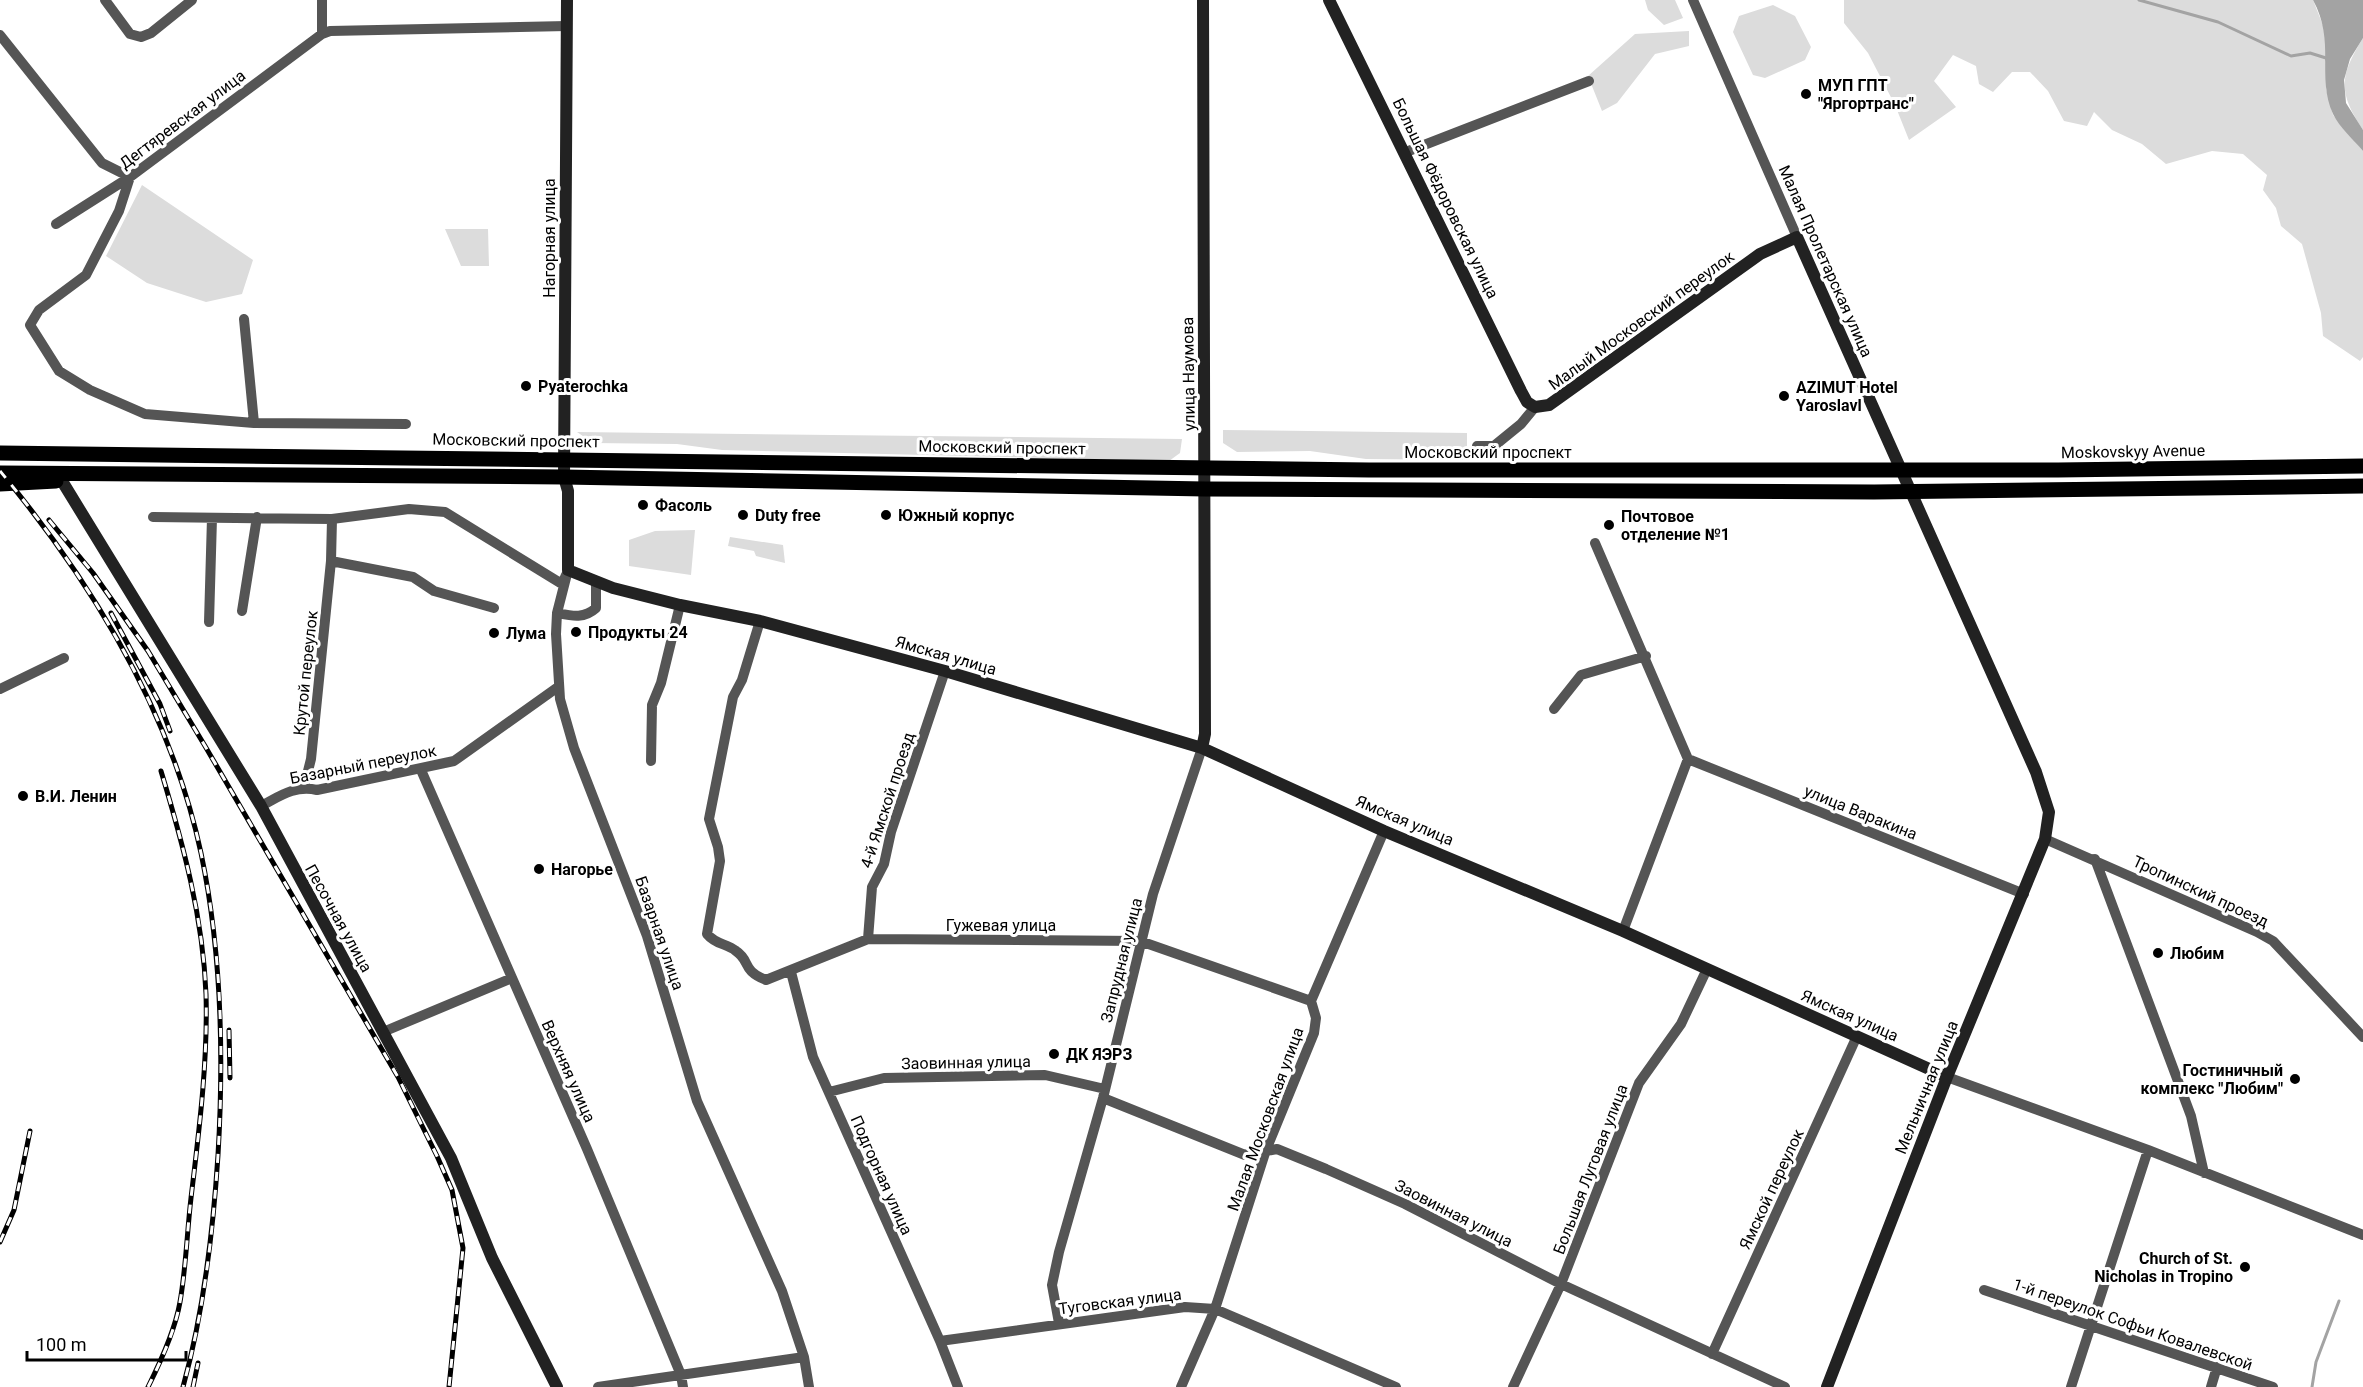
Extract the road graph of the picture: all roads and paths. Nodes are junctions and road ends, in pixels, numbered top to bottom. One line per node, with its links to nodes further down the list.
1 (105, 0): 2 (street)
2 (192, 0)
3 (322, 0): 9 (street)
4 (567, 0): 8 (street, Нагорная улица)
5 (1203, 0): 26 (street, улица Наумова)
6 (1329, 0): 12 (street, Большая Фёдоровская улица)
7 (1693, 0): 15 (street, Малая Пролетарская улица)
8 (567, 26): 9 (street); 24 (street, Нагорная улица)
9 (322, 34): 13 (street, Дегтяревская улица)
10 (0, 35): 13 (street)
11 (1589, 81): 12 (street)
12 (1406, 152): 17 (street, Большая Фёдоровская улица)
13 (130, 177): 14 (street, Дегтяревская улица); 18 (street)
14 (56, 224)
15 (1797, 237): 17 (street, Малый Московский переулок); 27 (street, Малая Пролетарская улица)
16 (244, 319): 18 (street)
17 (1535, 407): 21 (street, Малый Московский переулок)
18 (254, 423): 19 (street)
19 (406, 424)
20 (0, 443): 23 (main road, Московский проспект)
21 (1477, 446)
22 (0, 453): 23 (main road, Московский проспект)
23 (100, 454): 24 (main road, Московский проспект)
24 (564, 459): 26 (main road, Московский проспект); 30 (street, Нагорная улица)
25 (2363, 466): 27 (main road, Moskovskyy Avenue)
26 (1205, 468): 27 (main road, Московский проспект); 34 (street, улица Наумова)
27 (1904, 470): 35 (street, Малая Пролетарская улица)
28 (0, 473): 29 (main road)
29 (118, 474): 30 (main road); 31 (main road)
30 (564, 477): 34 (main road); 42 (street, Базарная улица)
31 (62, 481): 32 (main road); 62 (street, Песочная улица)
32 (0, 484)
33 (2363, 486): 35 (main road)
34 (1205, 489): 35 (main road); 56 (street, улица Наумова)
35 (1912, 492): 61 (street, Малая Пролетарская улица)
36 (153, 517): 38 (street)
37 (257, 517): 38 (street); 39 (street); 46 (street)
38 (212, 518): 49 (street)
39 (332, 519): 41 (street, Крутой переулок); 42 (street)
40 (1595, 543): 50 (street)
41 (331, 561): 45 (street); 60 (street, Крутой переулок)
42 (568, 570): 43 (street, Ямская улица); 47 (street, Базарная улица)
43 (596, 581): 44 (street, Ямская улица); 47 (street)
44 (680, 605): 48 (street, Ямская улица); 58 (street)
45 (494, 608)
46 (242, 611)
47 (557, 613): 53 (street, Базарная улица)
48 (760, 621): 52 (street, Ямская улица); 71 (street, Гужевая улица)
49 (209, 622)
50 (1646, 656): 55 (street); 57 (street)
51 (64, 658): 54 (street)
52 (945, 671): 56 (street, Ямская улица); 68 (street, 4-й Ямской проезд)
53 (558, 687): 59 (street, Базарный переулок); 91 (street, Базарная улица)
54 (0, 689)
55 (1554, 709)
56 (1202, 748): 63 (street, Ямская улица); 69 (street, Запрудная улица)
57 (1688, 759): 66 (street, улица Варакина); 67 (street)
58 (651, 760)
59 (421, 770): 60 (street, Базарный переулок); 72 (street, Верхняя улица)
60 (304, 787): 62 (street, Базарный переулок)
61 (2045, 798): 64 (street, Мельничная улица)
62 (261, 806): 74 (street, Песочная улица)
63 (1384, 831): 67 (street, Ямская улица); 73 (street, Малая Московская улица)
64 (2045, 839): 65 (street, Тропинский проезд); 66 (street, Мельничная улица)
65 (2095, 860): 76 (street, Тропинский проезд); 82 (street)
66 (2024, 894): 77 (street, Мельничная улица)
67 (1623, 931): 70 (street, Ямская улица)
68 (868, 939): 69 (street, Гужевая улица); 71 (street, Гужевая улица)
69 (1140, 941): 73 (street, Гужевая улица); 79 (street, Запрудная улица)
70 (1707, 969): 75 (street, Ямская улица); 84 (street, Большая Луговая улица)
71 (791, 972): 78 (street, Подгорная улица)
72 (513, 978): 74 (street); 93 (street, Верхняя улица)
73 (1311, 1001): 80 (street, Малая Московская улица)
74 (383, 1032): 94 (street, Песочная улица)
75 (1857, 1036): 77 (street, Ямская улица); 90 (street, Ямской переулок)
76 (2363, 1037)
77 (1947, 1077): 81 (street, Ямская улица); 103 (street, Мельничная улица)
78 (829, 1092): 79 (street, Заовинная улица); 89 (street, Подгорная улица)
79 (1104, 1093): 80 (street, Заовинная улица); 87 (street, Запрудная улица)
80 (1266, 1149): 84 (street, Заовинная улица); 86 (street, Малая Московская улица)
81 (2148, 1149): 82 (street, Ямская улица); 88 (street)
82 (2204, 1173): 83 (street, Ямская улица)
83 (2363, 1235)
84 (1562, 1284): 90 (street, Заовинная улица); 101 (street, Большая Луговая улица)
85 (1984, 1290): 88 (street, 1-й переулок Софьи Ковалевской)
86 (1215, 1310): 87 (street, Туговская улица); 99 (street, Малая Московская улица); 100 (street, Туговская улица)
87 (1059, 1323): 89 (street, Туговская улица)
88 (2092, 1324): 92 (street, 1-й переулок Софьи Ковалевской); 104 (street)
89 (940, 1341): 98 (street, Подгорная улица)
90 (1712, 1354): 102 (street, Заовинная улица)
91 (804, 1357): 93 (street); 97 (street, Базарная улица)
92 (2217, 1367): 105 (street); 106 (street, 1-й переулок Софьи Ковалевской)
93 (681, 1375): 95 (street); 96 (street, Верхняя улица)
94 (557, 1387)
95 (598, 1387)
96 (683, 1387)
97 (809, 1387)
98 (958, 1387)
99 (1181, 1387)
100 (1396, 1387)
101 (1513, 1387)
102 (1785, 1387)
103 (1827, 1387)
104 (2071, 1387)
105 (2211, 1387)
106 (2273, 1387)

